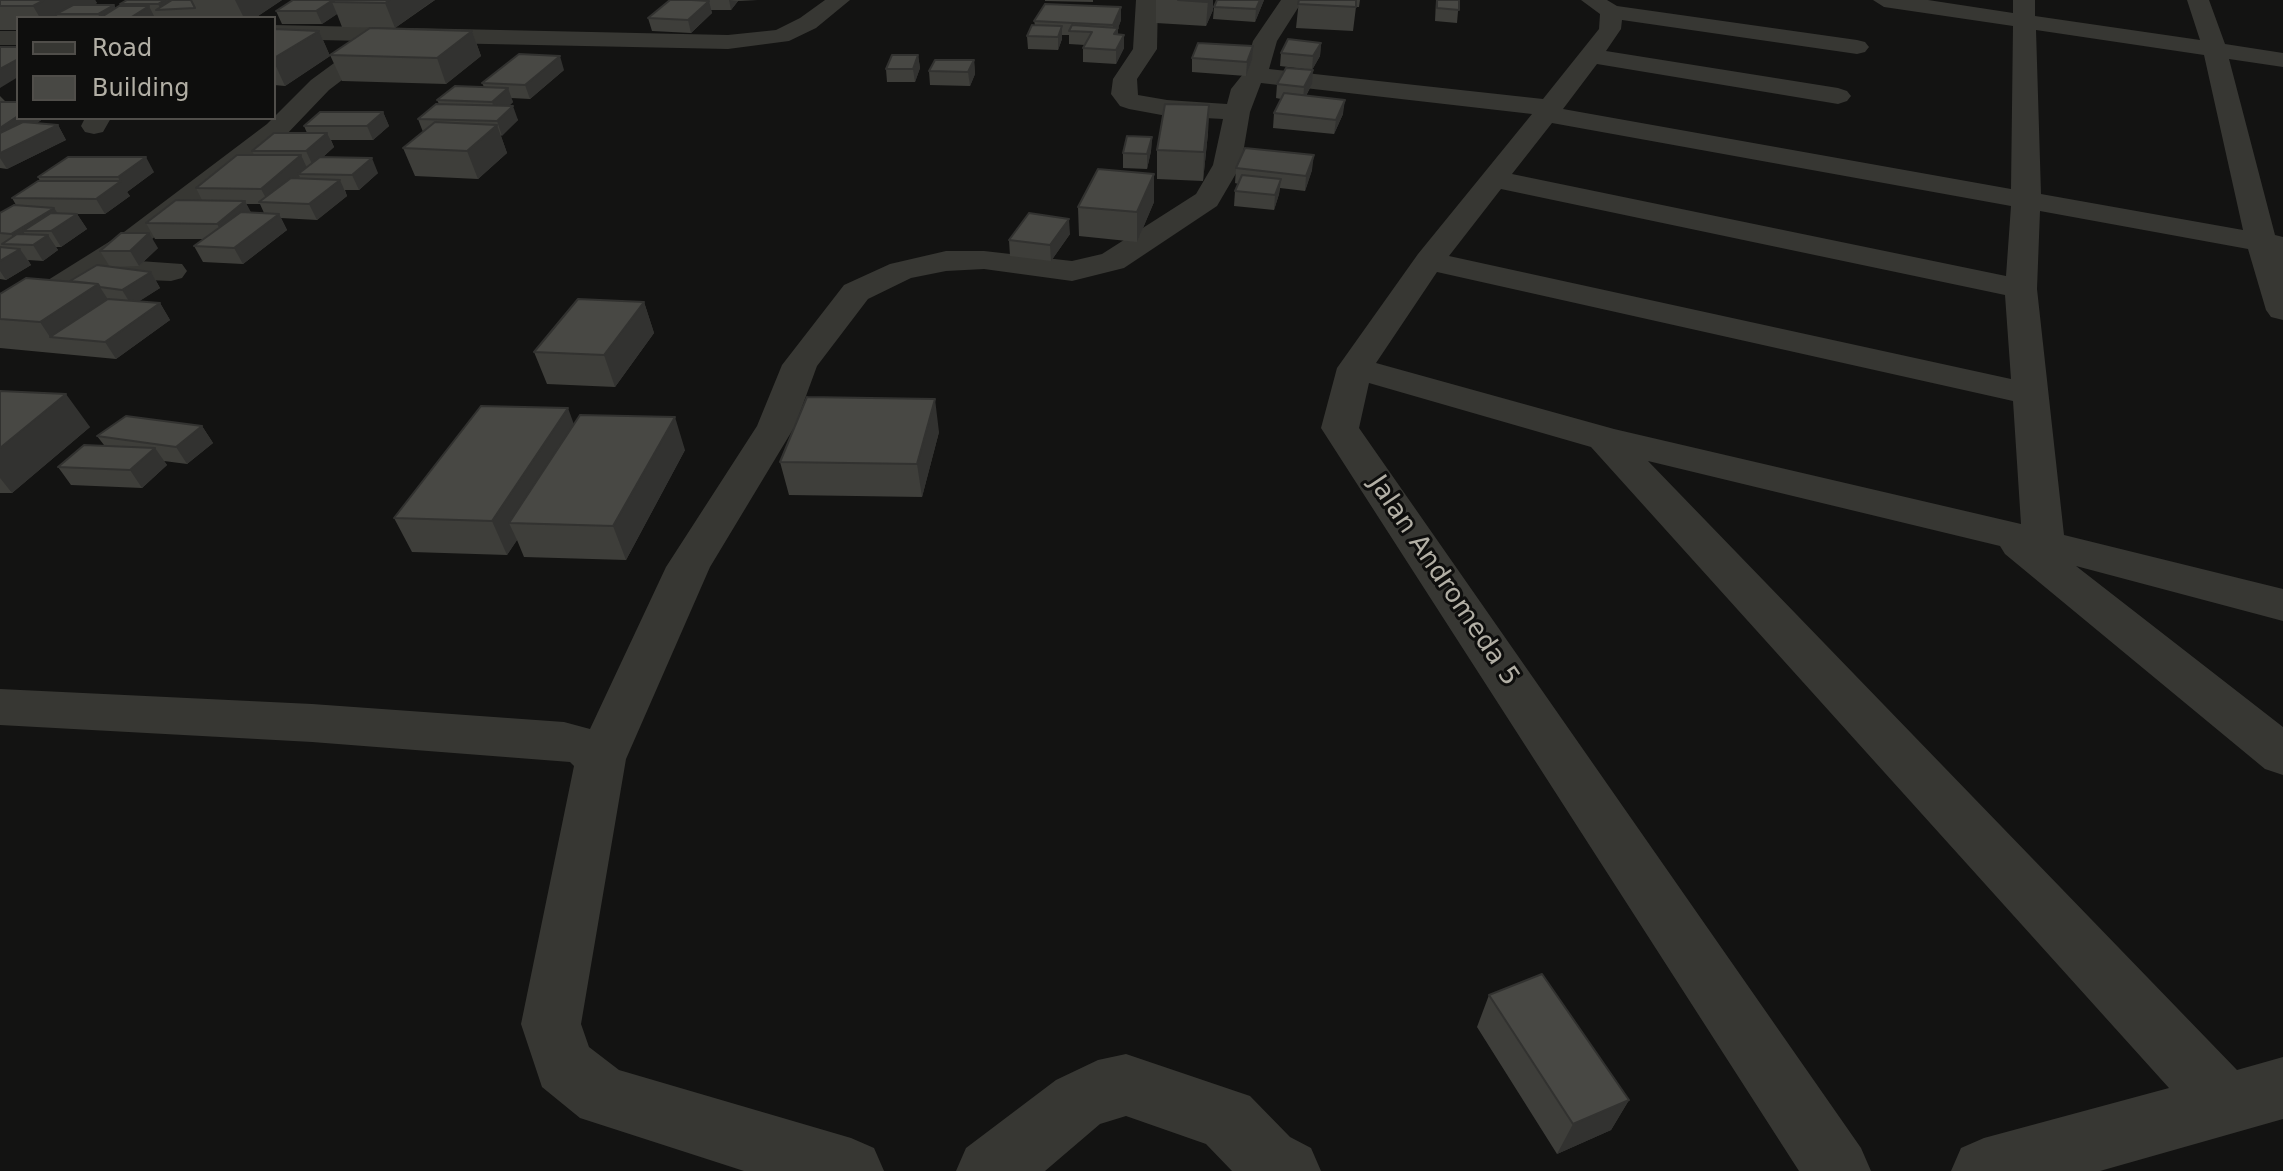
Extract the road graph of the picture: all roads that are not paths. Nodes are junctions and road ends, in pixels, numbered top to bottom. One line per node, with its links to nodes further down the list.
1 (839, 0): 14 (street)
2 (1147, 0): 22 (street)
3 (1292, 0): 19 (street)
4 (1692, 0): 11 (street)
5 (1865, 0): 15 (street)
6 (1884, 0): 9 (street)
7 (2198, 0): 16 (street)
8 (1601, 6): 11 (street); 17 (street, Jalan Andromeda 5)
9 (2024, 10): 16 (street); 25 (street)
10 (296, 13): 12 (street)
11 (1679, 21): 15 (street)
12 (276, 28)
13 (276, 29): 14 (street)
14 (390, 32): 28 (street)
15 (1857, 47): 20 (street)
16 (2215, 50): 18 (street); 26 (street)
17 (1591, 56): 20 (street); 21 (street, Jalan Andromeda 5)
18 (2283, 60)
19 (1255, 75): 21 (street); 22 (street)
20 (1838, 96): 23 (street)
21 (1548, 111): 23 (street); 24 (street, Jalan Andromeda 5)
22 (1237, 112): 40 (street)
23 (1829, 141): 25 (street)
24 (1493, 179): 27 (street, Jalan Andromeda 5); 30 (street)
25 (2026, 199): 26 (street); 30 (street)
26 (2272, 244): 31 (street)
27 (1429, 261): 33 (street, Jalan Andromeda 5); 34 (street)
28 (91, 268): 29 (street); 32 (street)
29 (171, 271)
30 (2021, 289): 34 (street)
31 (2283, 310)
32 (0, 325)
33 (1355, 368): 35 (street); 46 (street, Jalan Andromeda 5)
34 (2031, 394): 36 (street)
35 (1605, 439): 36 (street); 41 (street)
36 (2026, 538): 37 (street); 39 (street)
37 (2283, 605)
38 (0, 707): 40 (street)
39 (2283, 755)
40 (601, 759): 43 (street)
41 (2254, 1095): 42 (street)
42 (2083, 1159): 47 (street)
43 (851, 1171)
44 (989, 1171): 45 (street)
45 (1288, 1171)
46 (1838, 1171)
47 (1984, 1171)

